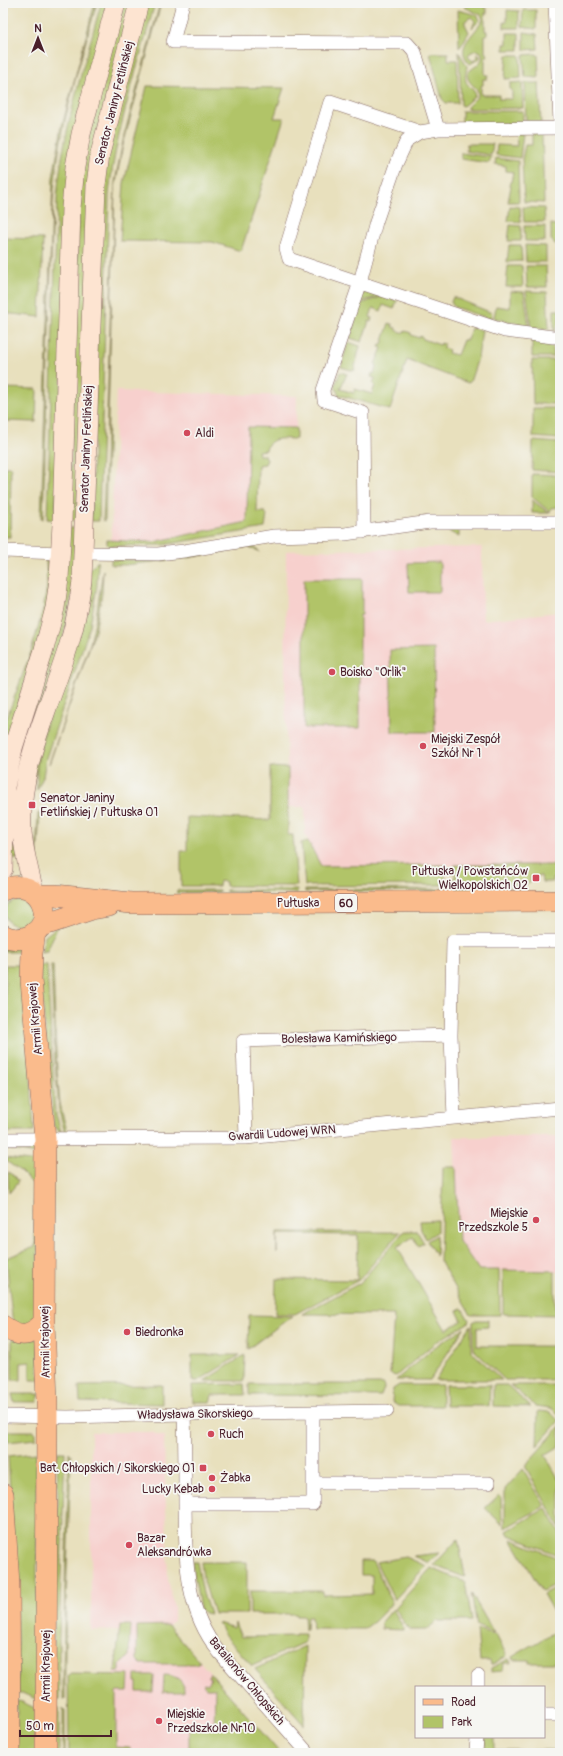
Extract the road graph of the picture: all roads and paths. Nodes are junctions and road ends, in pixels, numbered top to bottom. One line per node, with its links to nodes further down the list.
1 (116, 3): 15 (main road, Senator Janiny Fetlińskiej)
2 (139, 3): 16 (main road, Senator Janiny Fetlińskiej)
3 (183, 3): 8 (street)
4 (555, 3): 5 (street)
5 (559, 87): 6 (street)
6 (560, 123)
7 (560, 128): 8 (street)
8 (438, 129): 9 (street)
9 (420, 132): 10 (street); 10 (street)
10 (360, 282): 11 (street); 13 (street)
11 (560, 337)
12 (560, 522): 13 (street)
13 (364, 532): 16 (street)
14 (3, 551): 15 (street)
15 (61, 553): 17 (main road, Senator Janiny Fetlińskiej)
16 (83, 553): 19 (main road, Senator Janiny Fetlińskiej)
17 (3, 869)
18 (3, 890): 19 (main road, Pułtuska)
19 (36, 893): 21 (main road, Pułtuska / 60); 22 (main road, Armii Krajowej)
20 (560, 901): 21 (main road, Pułtuska / 60)
21 (132, 903): 22 (main road, Pułtuska / 60)
22 (38, 929): 23 (main road, Pułtuska); 30 (main road, Armii Krajowej)
23 (3, 934)
24 (560, 941): 25 (street)
25 (451, 1035): 27 (street); 28 (street, Bolesława Kamińskiego)
26 (560, 1108): 27 (street, Gwardii Ludowej WRN)
27 (454, 1118): 28 (street, Gwardii Ludowej WRN)
28 (246, 1138): 30 (street, Gwardii Ludowej WRN)
29 (3, 1139): 30 (street, Gwardii Ludowej WRN)
30 (44, 1139): 31 (main road, Armii Krajowej)
31 (44, 1322): 32 (main road); 37 (main road, Armii Krajowej)
32 (3, 1326)
33 (387, 1411): 34 (street, Władysława Sikorskiego)
34 (314, 1413): 35 (street, Władysława Sikorskiego); 38 (street)
35 (184, 1414): 37 (street, Władysława Sikorskiego); 41 (street, Batalionów Chłopskich)
36 (3, 1416): 37 (street, Władysława Sikorskiego)
37 (47, 1417): 46 (main road, Armii Krajowej)
38 (314, 1483): 39 (street); 41 (street)
39 (489, 1483)
40 (3, 1494): 45 (main road)
41 (185, 1504): 47 (street, Batalionów Chłopskich)
42 (545, 1715): 43 (street)
43 (560, 1715)
44 (477, 1738): 48 (street)
45 (10, 1753)
46 (46, 1753)
47 (308, 1753)
48 (476, 1753)

